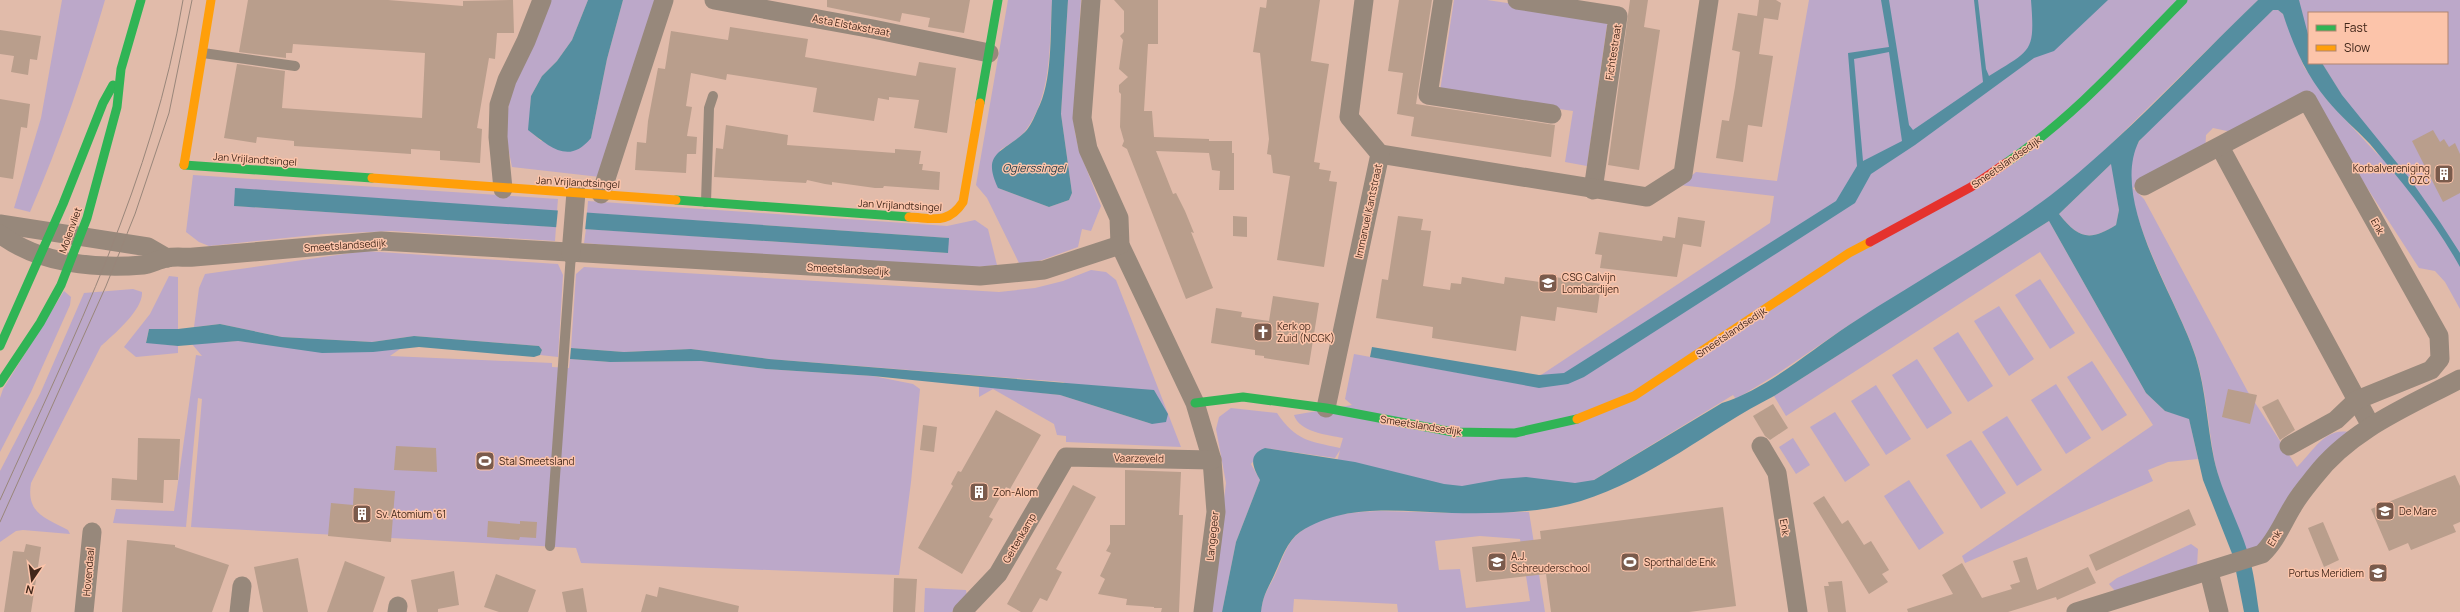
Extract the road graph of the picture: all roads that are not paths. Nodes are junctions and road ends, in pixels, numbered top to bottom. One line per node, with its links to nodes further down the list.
1 (141, 0): 16 (street, Molenvliet)
2 (211, 0): 13 (street)
3 (542, 0): 22 (street)
4 (664, 0): 24 (street)
5 (714, 0): 14 (street, Asta Elstakstraat)
6 (998, 0): 14 (street)
7 (1091, 0): 31 (street)
8 (1364, 0): 20 (street, Immanuel Kantstraat)
9 (1443, 0): 18 (street)
10 (1517, 0): 23 (street, Fichtestraat)
11 (1709, 0): 23 (street)
12 (2183, 0): 41 (street, Smeetslandsedijk)
13 (203, 53): 15 (lane); 22 (street, Jan Vrijlandtsingel)
14 (988, 53): 26 (street, Jan Vrijlandtsingel)
15 (295, 66)
16 (121, 69): 28 (street, Molenvliet); 30 (street, Molenvliet)
17 (712, 96): 26 (lane)
18 (1552, 114)
19 (2220, 147): 21 (street, Enk); 39 (street); 39 (street, Enk)
20 (1380, 154): 23 (street); 41 (street, Immanuel Kantstraat)
21 (2144, 186)
22 (503, 189): 25 (street, Jan Vrijlandtsingel)
23 (1593, 190)
24 (601, 194): 25 (street, Jan Vrijlandtsingel); 26 (street, Jan Vrijlandtsingel)
25 (575, 198): 32 (street)
26 (706, 202)
27 (0, 224): 28 (street)
28 (51, 232): 30 (street); 33 (street, Molenvliet)
29 (0, 234): 33 (street, Smeetslandsedijk)
30 (80, 236): 34 (street); 35 (street, Molenvliet)
31 (1120, 245): 32 (street, Smeetslandsedijk); 40 (street)
32 (571, 246): 34 (street, Smeetslandsedijk); 48 (lane)
33 (41, 254): 35 (street, Smeetslandsedijk); 36 (street, Molenvliet)
34 (166, 258): 35 (street, Smeetslandsedijk)
35 (70, 263): 38 (street, Molenvliet)
36 (0, 346)
37 (2460, 379): 42 (street, Enk)
38 (0, 383)
39 (2357, 400): 42 (street); 44 (street, Enk)
40 (1196, 403): 41 (street, Smeetslandsedijk); 46 (street)
41 (1326, 408)
42 (2371, 426): 49 (street, Enk)
43 (1761, 446): 55 (street, Enk)
44 (2289, 446)
45 (1066, 457): 46 (street, Vaarzeveld); 53 (street, Geitenkamp)
46 (1212, 460): 54 (street, Langegeer)
47 (92, 532): 51 (street, Hovendaal)
48 (550, 546)
49 (2209, 572): 56 (street); 57 (street)
50 (242, 586): 52 (street)
51 (84, 612)
52 (239, 612)
53 (962, 612)
54 (1203, 612)
55 (1798, 612)
56 (2076, 612)
57 (2219, 612)

